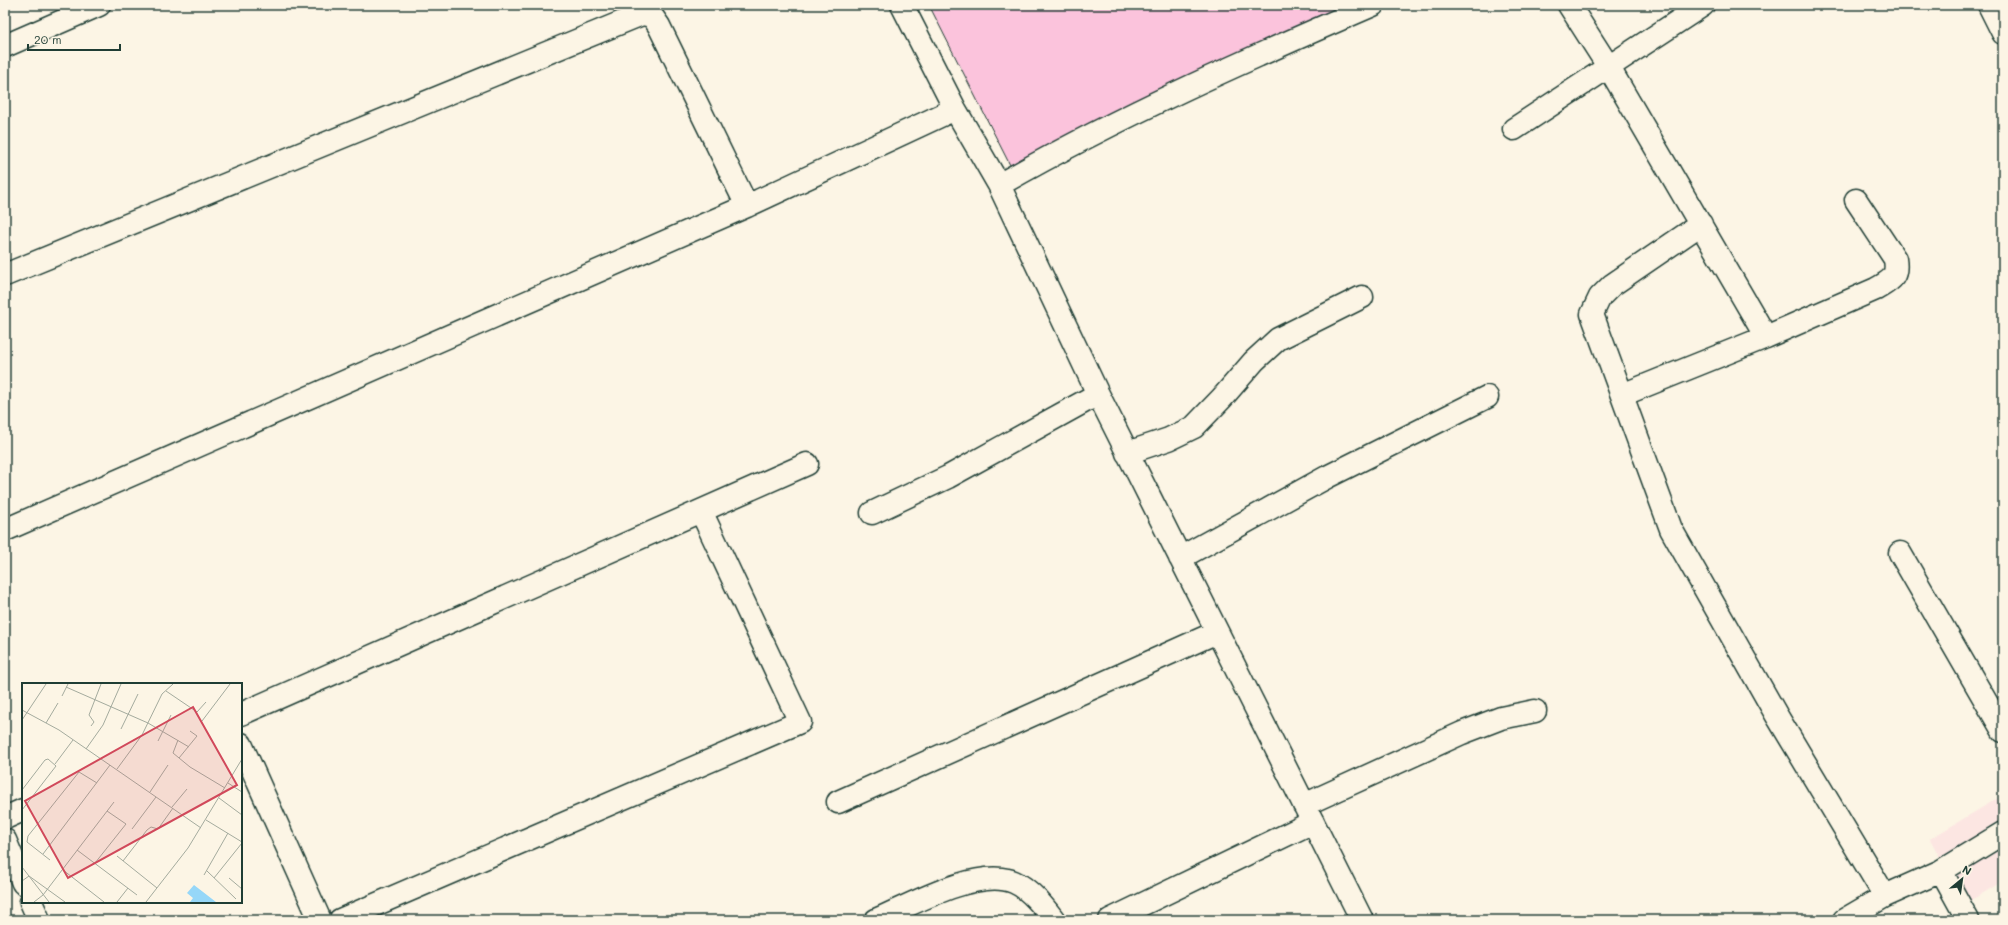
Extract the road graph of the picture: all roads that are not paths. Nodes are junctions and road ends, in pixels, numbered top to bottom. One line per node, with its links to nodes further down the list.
1 (99, 5): 8 (street)
2 (902, 5): 10 (street)
3 (1373, 5): 12 (street)
4 (1568, 5): 9 (street)
5 (1703, 5): 9 (street)
6 (1989, 5): 7 (street)
7 (2003, 33)
8 (5, 46)
9 (1608, 66): 11 (street); 15 (street)
10 (954, 109): 12 (street); 14 (street)
11 (1514, 129)
12 (999, 185): 19 (street)
13 (1856, 200): 18 (street)
14 (747, 206): 16 (street); 26 (street)
15 (1702, 224): 18 (street); 20 (street)
16 (5, 275)
17 (1362, 297): 22 (street)
18 (1766, 337): 20 (street)
19 (1098, 394): 22 (street); 25 (street)
20 (1622, 395): 42 (street)
21 (1487, 397): 28 (street)
22 (1127, 453): 28 (street)
23 (807, 464): 24 (street)
24 (701, 511): 31 (street); 46 (street)
25 (872, 513)
26 (5, 530)
27 (1900, 553): 32 (street)
28 (1180, 558): 29 (street)
29 (1217, 632): 34 (street); 36 (street)
30 (1535, 711): 36 (street)
31 (242, 714)
32 (2003, 731)
33 (242, 746): 45 (street)
34 (838, 802)
35 (22, 810): 37 (street)
36 (1309, 814): 49 (street); 50 (street)
37 (5, 818)
38 (2003, 833): 40 (street)
39 (5, 840): 41 (street)
40 (1942, 871): 42 (street); 52 (street)
41 (22, 881)
42 (1885, 896): 51 (street)
43 (31, 903): 44 (street)
44 (39, 920)
45 (320, 920)
46 (340, 920)
47 (876, 920): 48 (street)
48 (1054, 920)
49 (1110, 920)
50 (1362, 920)
51 (1844, 920)
52 (1968, 920)

